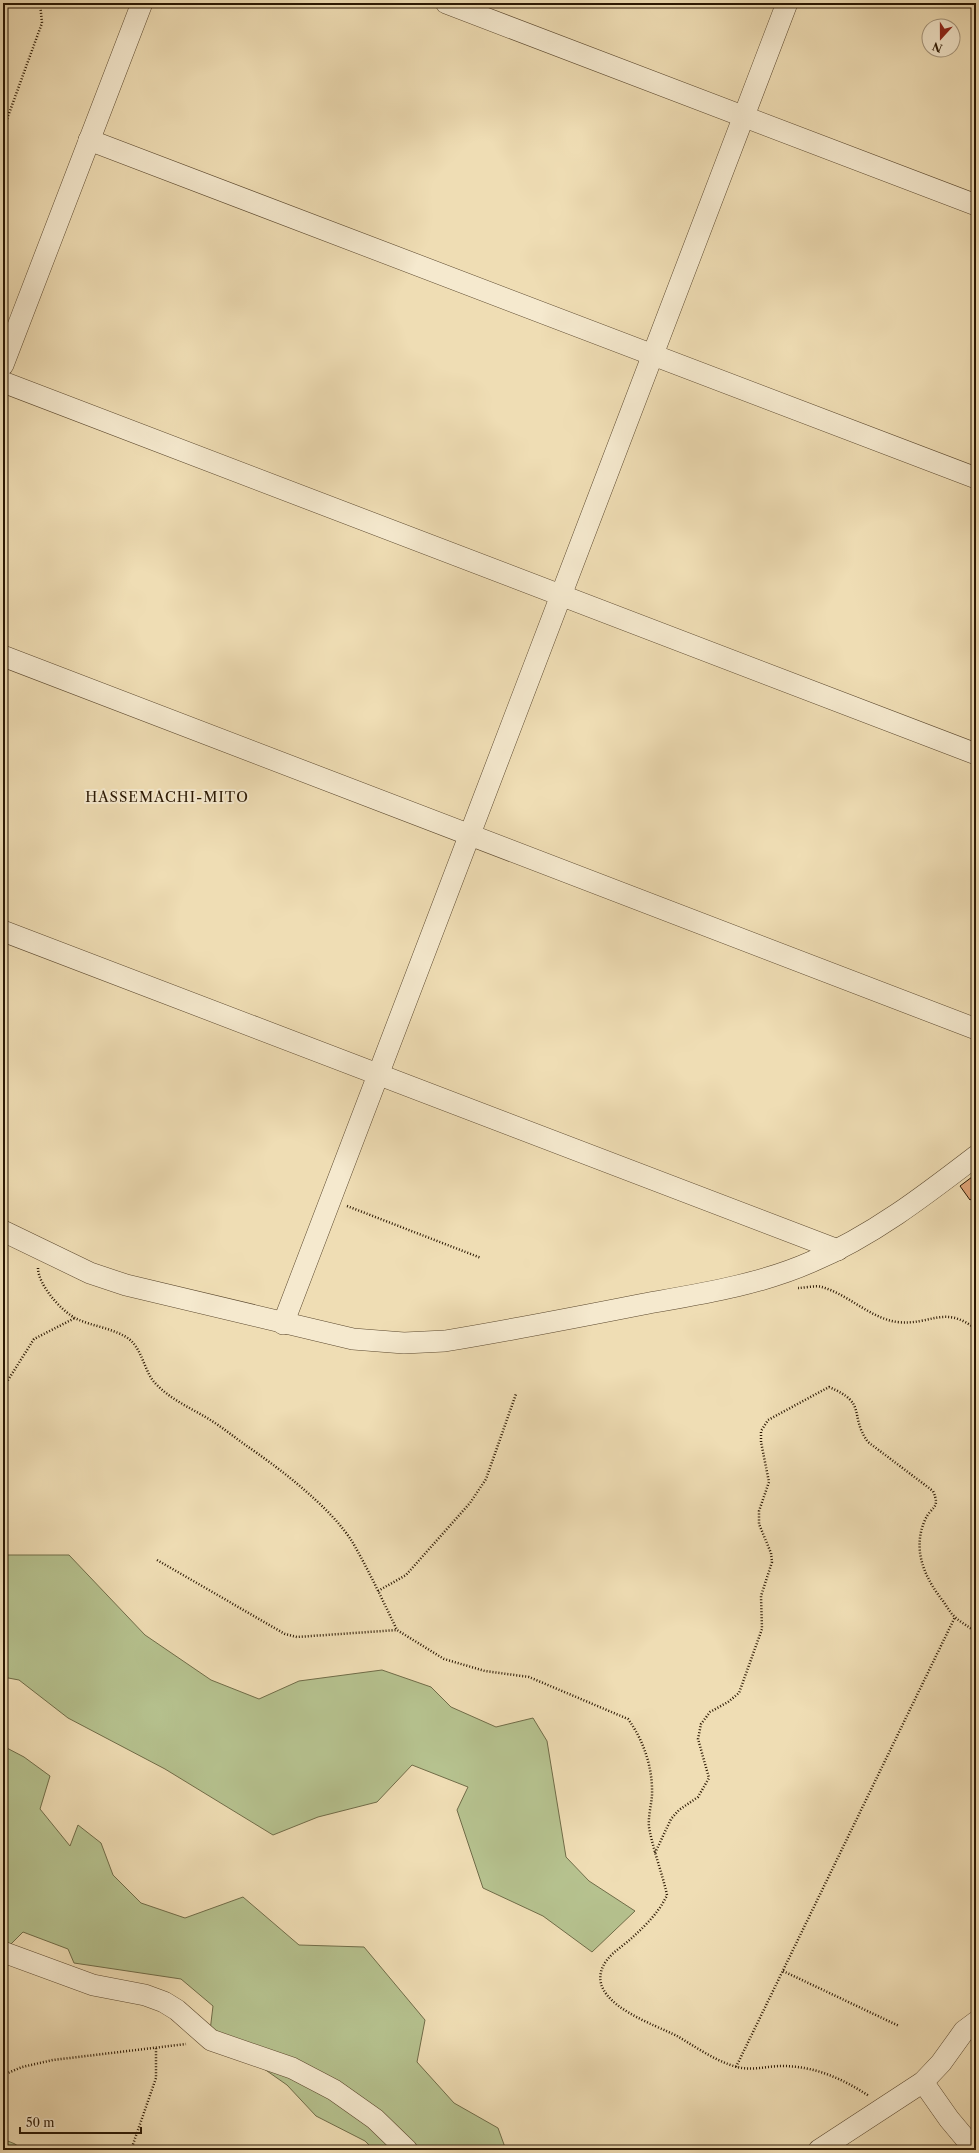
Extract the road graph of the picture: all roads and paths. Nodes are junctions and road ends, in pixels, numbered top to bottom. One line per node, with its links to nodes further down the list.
1 (40, 3): 6 (path)
2 (142, 3): 7 (street)
3 (446, 3): 5 (street)
4 (787, 3): 5 (street)
5 (744, 116): 8 (street); 9 (street)
6 (3, 130)
7 (90, 140): 9 (street); 10 (street)
8 (976, 205)
9 (653, 355): 12 (street); 13 (street)
10 (3, 365)
11 (3, 382): 13 (street)
12 (976, 478)
13 (561, 595): 15 (street); 16 (street)
14 (3, 656): 16 (street)
15 (976, 754)
16 (470, 834): 18 (street); 19 (street)
17 (3, 931): 19 (street)
18 (976, 1029)
19 (378, 1074): 21 (street); 24 (street)
20 (976, 1156): 24 (street)
21 (330, 1200): 25 (path); 28 (street)
22 (3, 1231): 23 (street)
23 (40, 1250): 27 (path); 28 (street)
24 (838, 1250): 28 (street)
25 (481, 1258)
26 (793, 1288): 29 (path)
27 (75, 1318): 30 (path); 33 (path)
28 (283, 1324)
29 (976, 1329)
30 (3, 1388)
31 (516, 1394): 33 (path)
32 (157, 1560): 35 (path)
33 (378, 1591): 35 (path)
34 (955, 1617): 36 (path); 37 (path); 39 (path)
35 (397, 1630): 37 (path)
36 (976, 1632)
37 (655, 1853): 44 (path)
38 (3, 1952): 42 (street)
39 (783, 1970): 41 (path); 44 (path)
40 (976, 2022): 46 (street)
41 (899, 2026)
42 (211, 2040): 43 (path); 49 (street)
43 (156, 2048): 45 (path); 48 (path)
44 (736, 2066): 47 (path)
45 (3, 2074)
46 (924, 2082): 47 (street); 51 (street)
47 (881, 2110): 50 (street)
48 (131, 2150)
49 (407, 2150)
50 (819, 2150)
51 (975, 2150)

